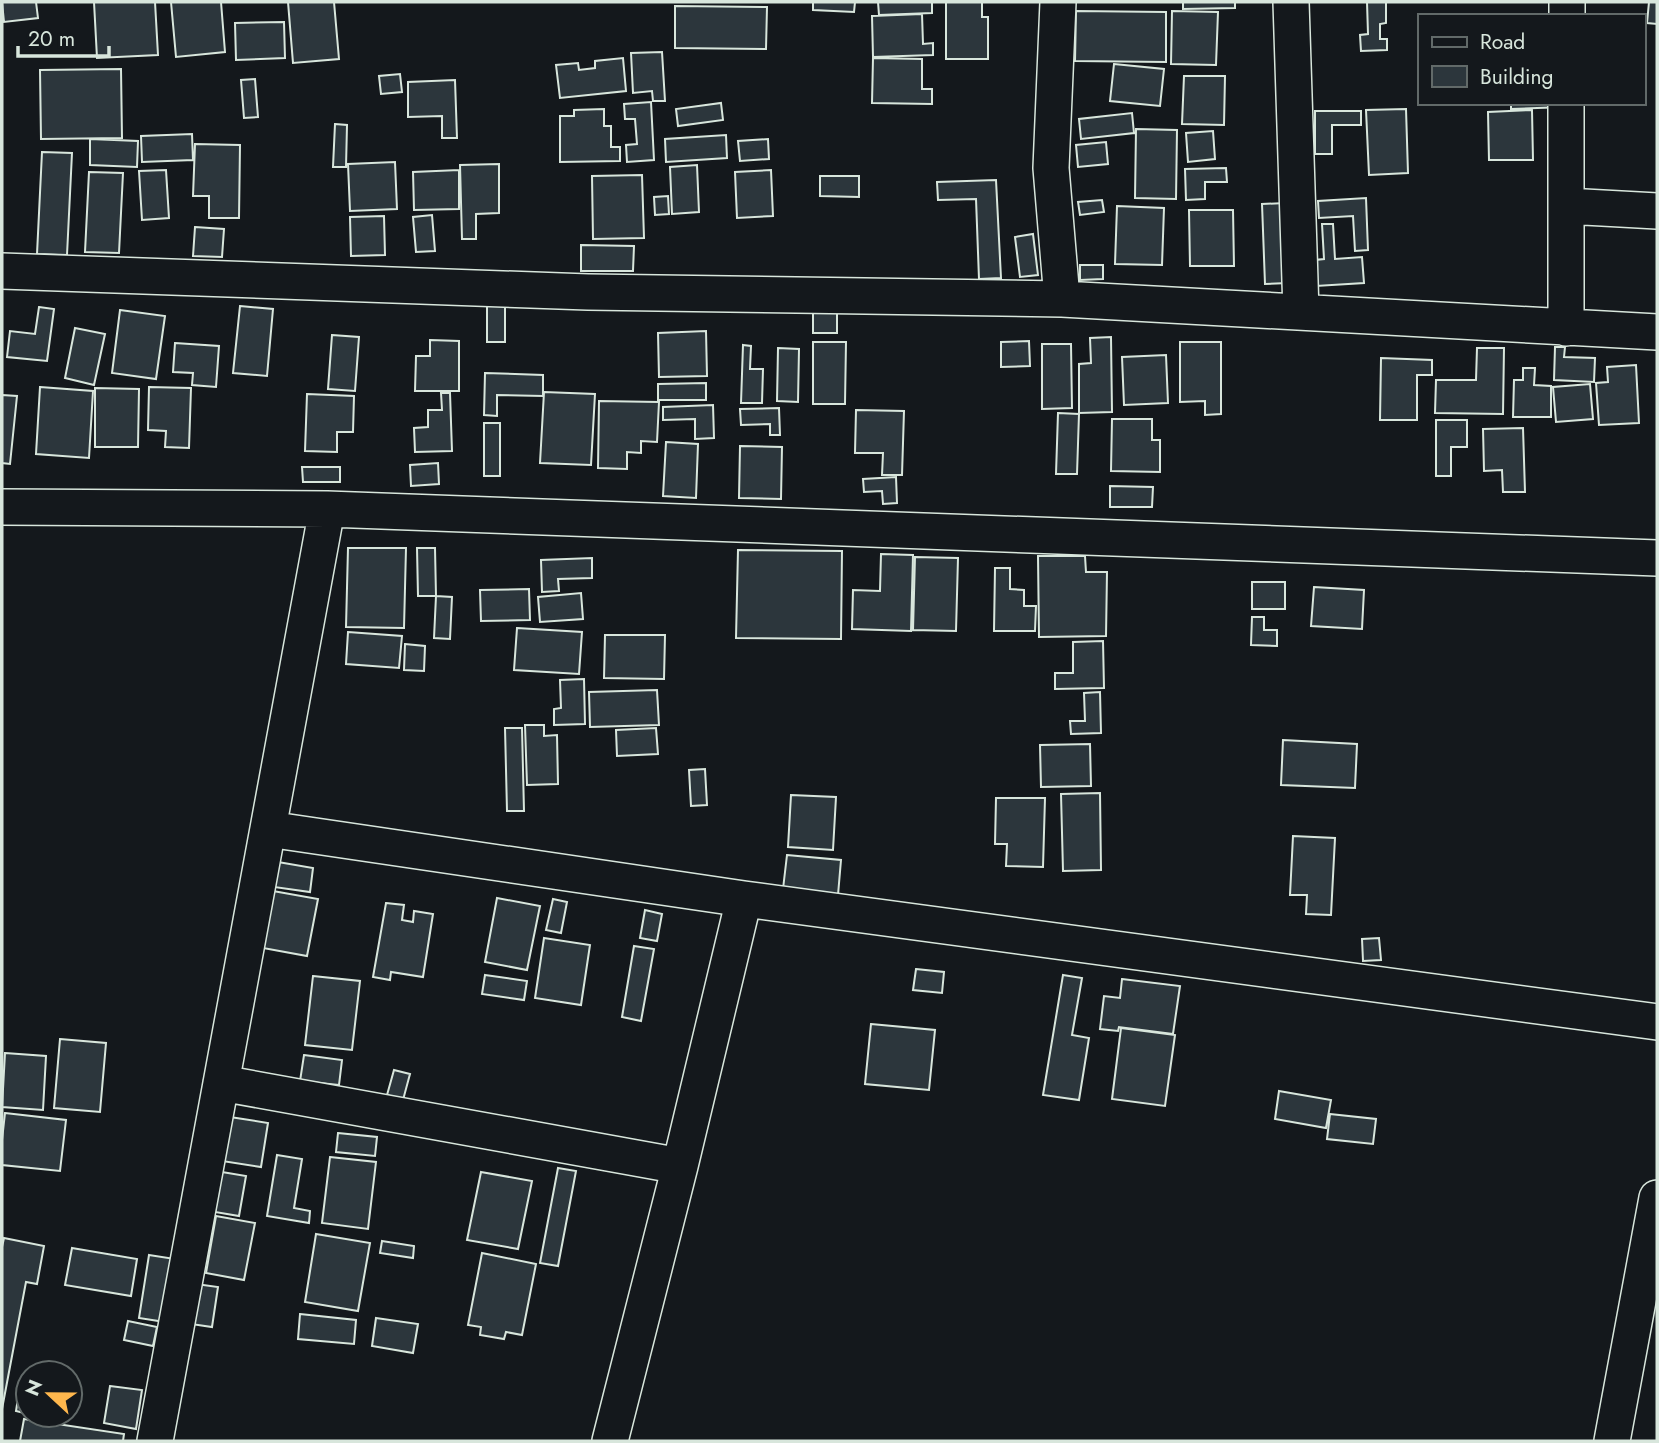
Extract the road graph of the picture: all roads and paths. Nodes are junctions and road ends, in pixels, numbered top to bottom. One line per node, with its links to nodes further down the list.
1 (1058, 2): 7 (street)
2 (1291, 2): 8 (street)
3 (1566, 105): 4 (street)
4 (1566, 205): 5 (street); 9 (street)
5 (1657, 211)
6 (2, 271): 7 (street)
7 (1062, 299): 8 (street)
8 (1301, 312): 9 (street)
9 (1566, 328): 10 (street)
10 (1657, 332)
11 (2, 507): 12 (street)
12 (327, 509): 13 (street); 14 (street)
13 (1657, 558)
14 (268, 829): 15 (street); 17 (street)
15 (744, 899): 16 (street); 18 (street)
16 (1657, 1021)
17 (221, 1083): 18 (street); 20 (street)
18 (680, 1166): 21 (street)
19 (1657, 1198): 22 (street)
20 (155, 1441)
21 (610, 1441)
22 (1612, 1441)

